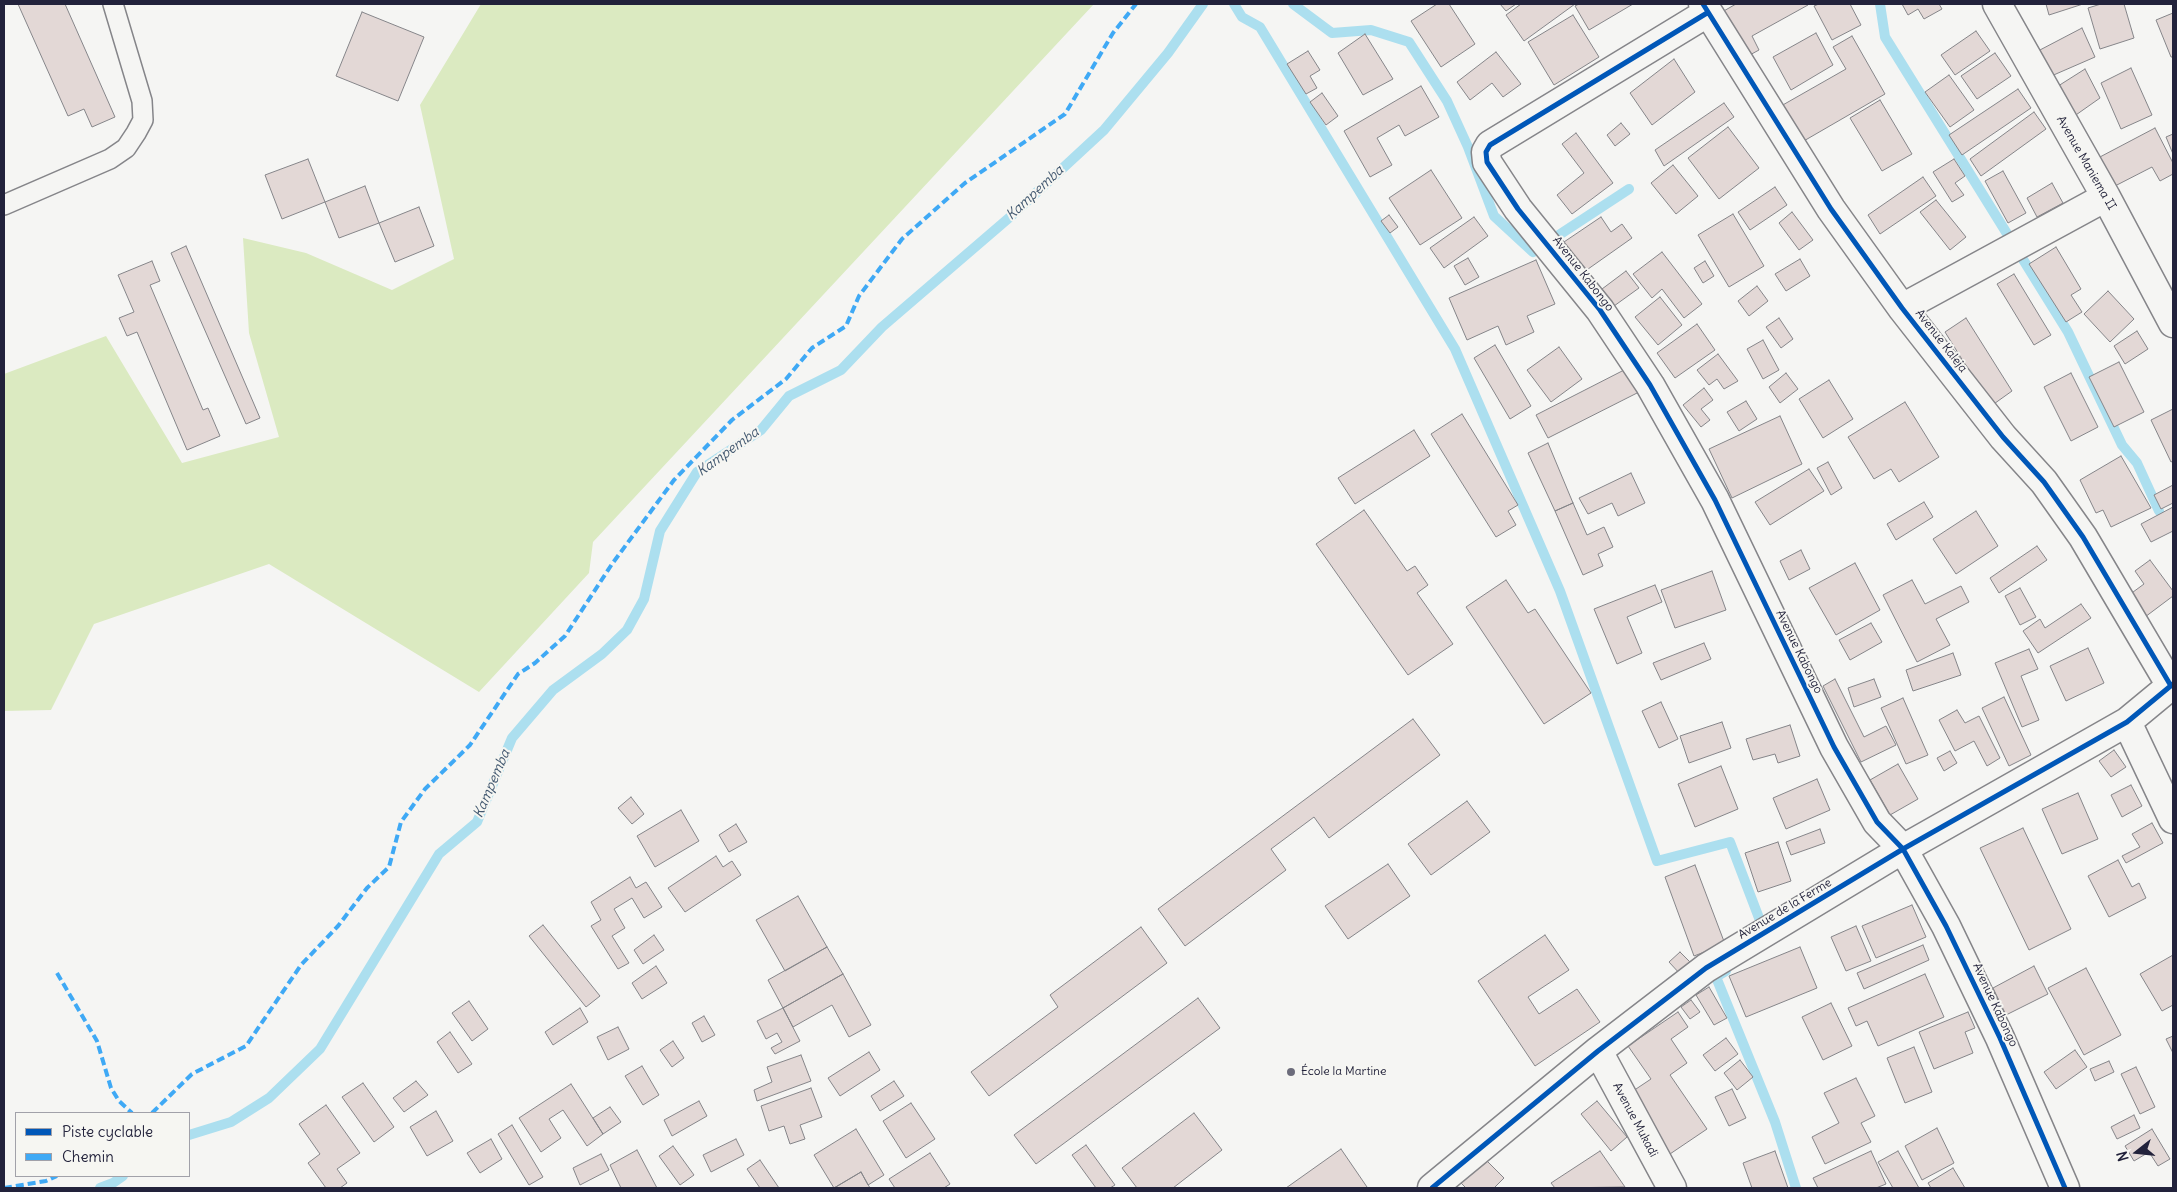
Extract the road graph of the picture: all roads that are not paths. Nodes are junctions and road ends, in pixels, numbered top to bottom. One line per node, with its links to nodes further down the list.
1 (112, 4): 5 (lane)
2 (1997, 4): 4 (street, Avenue Maniema II)
3 (1705, 8): 6 (street, Avenue Kaleja); 11 (street, Avenue Kabongo)
4 (2106, 197): 6 (street); 7 (street, Avenue Maniema II)
5 (4, 205)
6 (1902, 308): 8 (street, Avenue Kaleja)
7 (2173, 323)
8 (2172, 685): 9 (street, Avenue de la Ferme)
9 (2127, 722): 10 (street); 11 (street, Avenue de la Ferme)
10 (2173, 819)
11 (1903, 849): 12 (street, Avenue de la Ferme); 15 (street, Avenue Kabongo)
12 (1598, 1051): 13 (street, Avenue de la Ferme); 14 (street, Avenue Mukadi)
13 (1432, 1188)
14 (1672, 1188)
15 (2065, 1188)

